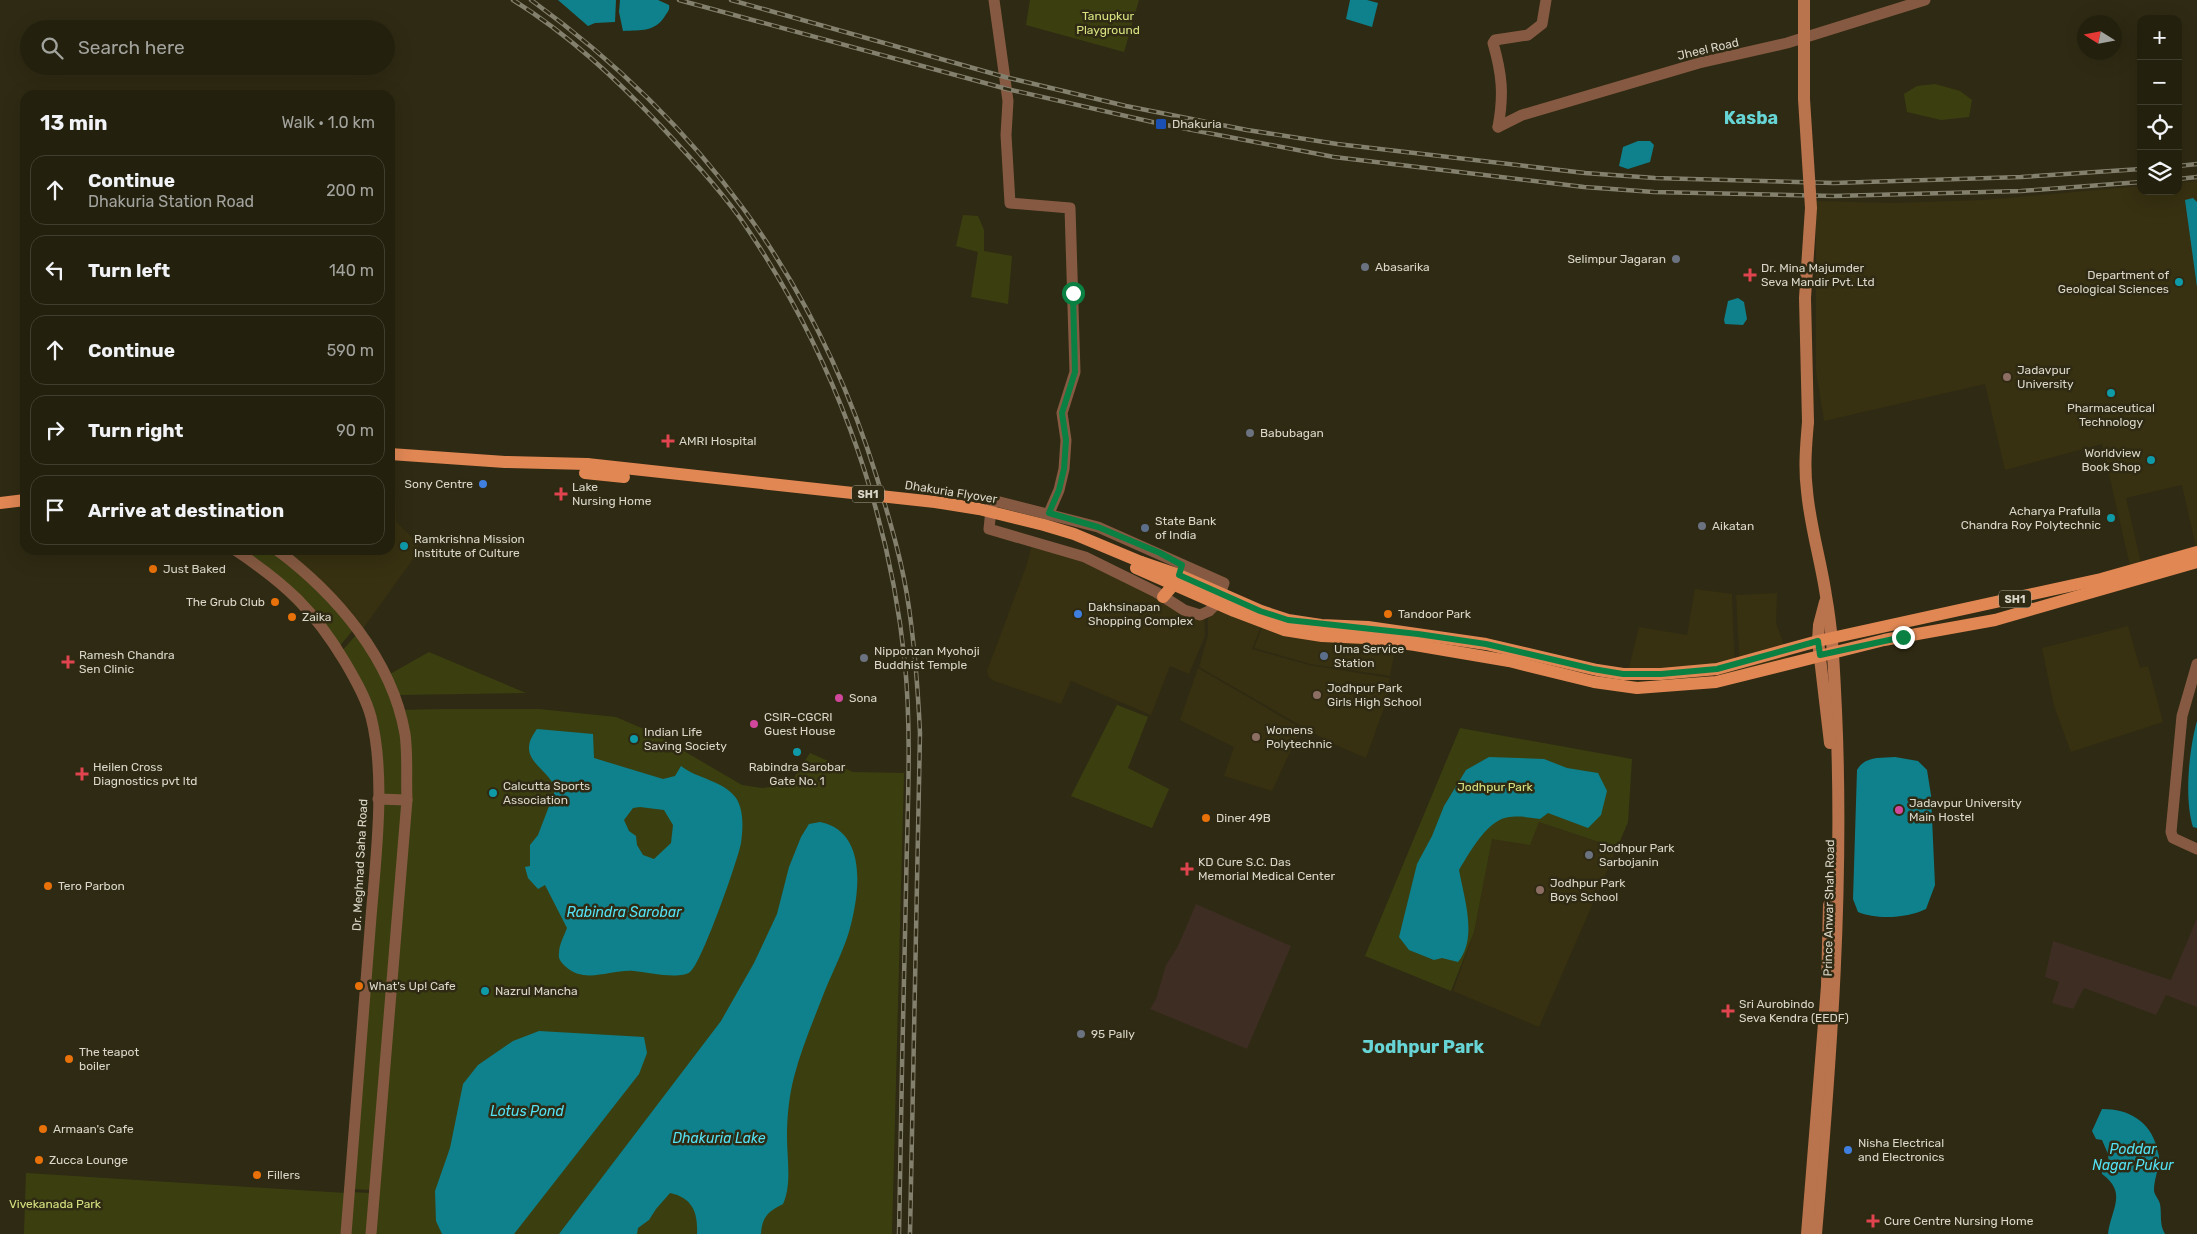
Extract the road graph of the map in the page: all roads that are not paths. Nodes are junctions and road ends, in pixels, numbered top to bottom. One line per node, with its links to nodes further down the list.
1 (994, 0): 12 (street)
2 (1546, 0): 4 (street, Jheel Road)
3 (1804, 0): 20 (main road, Prince Anwar Shah Road, bridge)
4 (1925, 0)
5 (395, 454): 7 (main road, SH1)
6 (395, 461): 7 (main road, SH1)
7 (559, 467): 17 (main road, Dhakuria Flyover / SH1, bridge)
8 (20, 501): 9 (main road)
9 (0, 503)
10 (20, 509): 11 (main road)
11 (0, 511)
12 (1049, 513): 17 (street); 19 (street)
13 (2197, 552): 21 (main road, SH1)
14 (242, 555): 26 (street, Dr. Meghnad Saha Road)
15 (284, 555): 27 (street)
16 (2197, 562): 23 (main road, SH1)
17 (1178, 575): 18 (main road, SH1); 18 (street); 19 (main road)
18 (1220, 593): 19 (street); 22 (main road, SH1); 24 (main road, SH1)
19 (1163, 597)
20 (1827, 597): 21 (main road, Prince Anwar Shah Road); 22 (main road, Prince Anwar Shah Road)
21 (1832, 638): 22 (main road, SH1); 23 (main road, Prince Anwar Shah Road)
22 (1818, 641): 24 (main road, Prince Anwar Shah Road)
23 (1833, 652): 24 (main road, SH1); 32 (main road, Prince Anwar Shah Road)
24 (1820, 655): 31 (main road, Prince Anwar Shah Road)
25 (2197, 664): 28 (street)
26 (378, 799): 27 (street); 29 (street, Dr. Meghnad Saha Road)
27 (407, 800): 30 (street)
28 (2197, 849)
29 (346, 1234)
30 (371, 1234)
31 (1807, 1234)
32 (1816, 1234)

